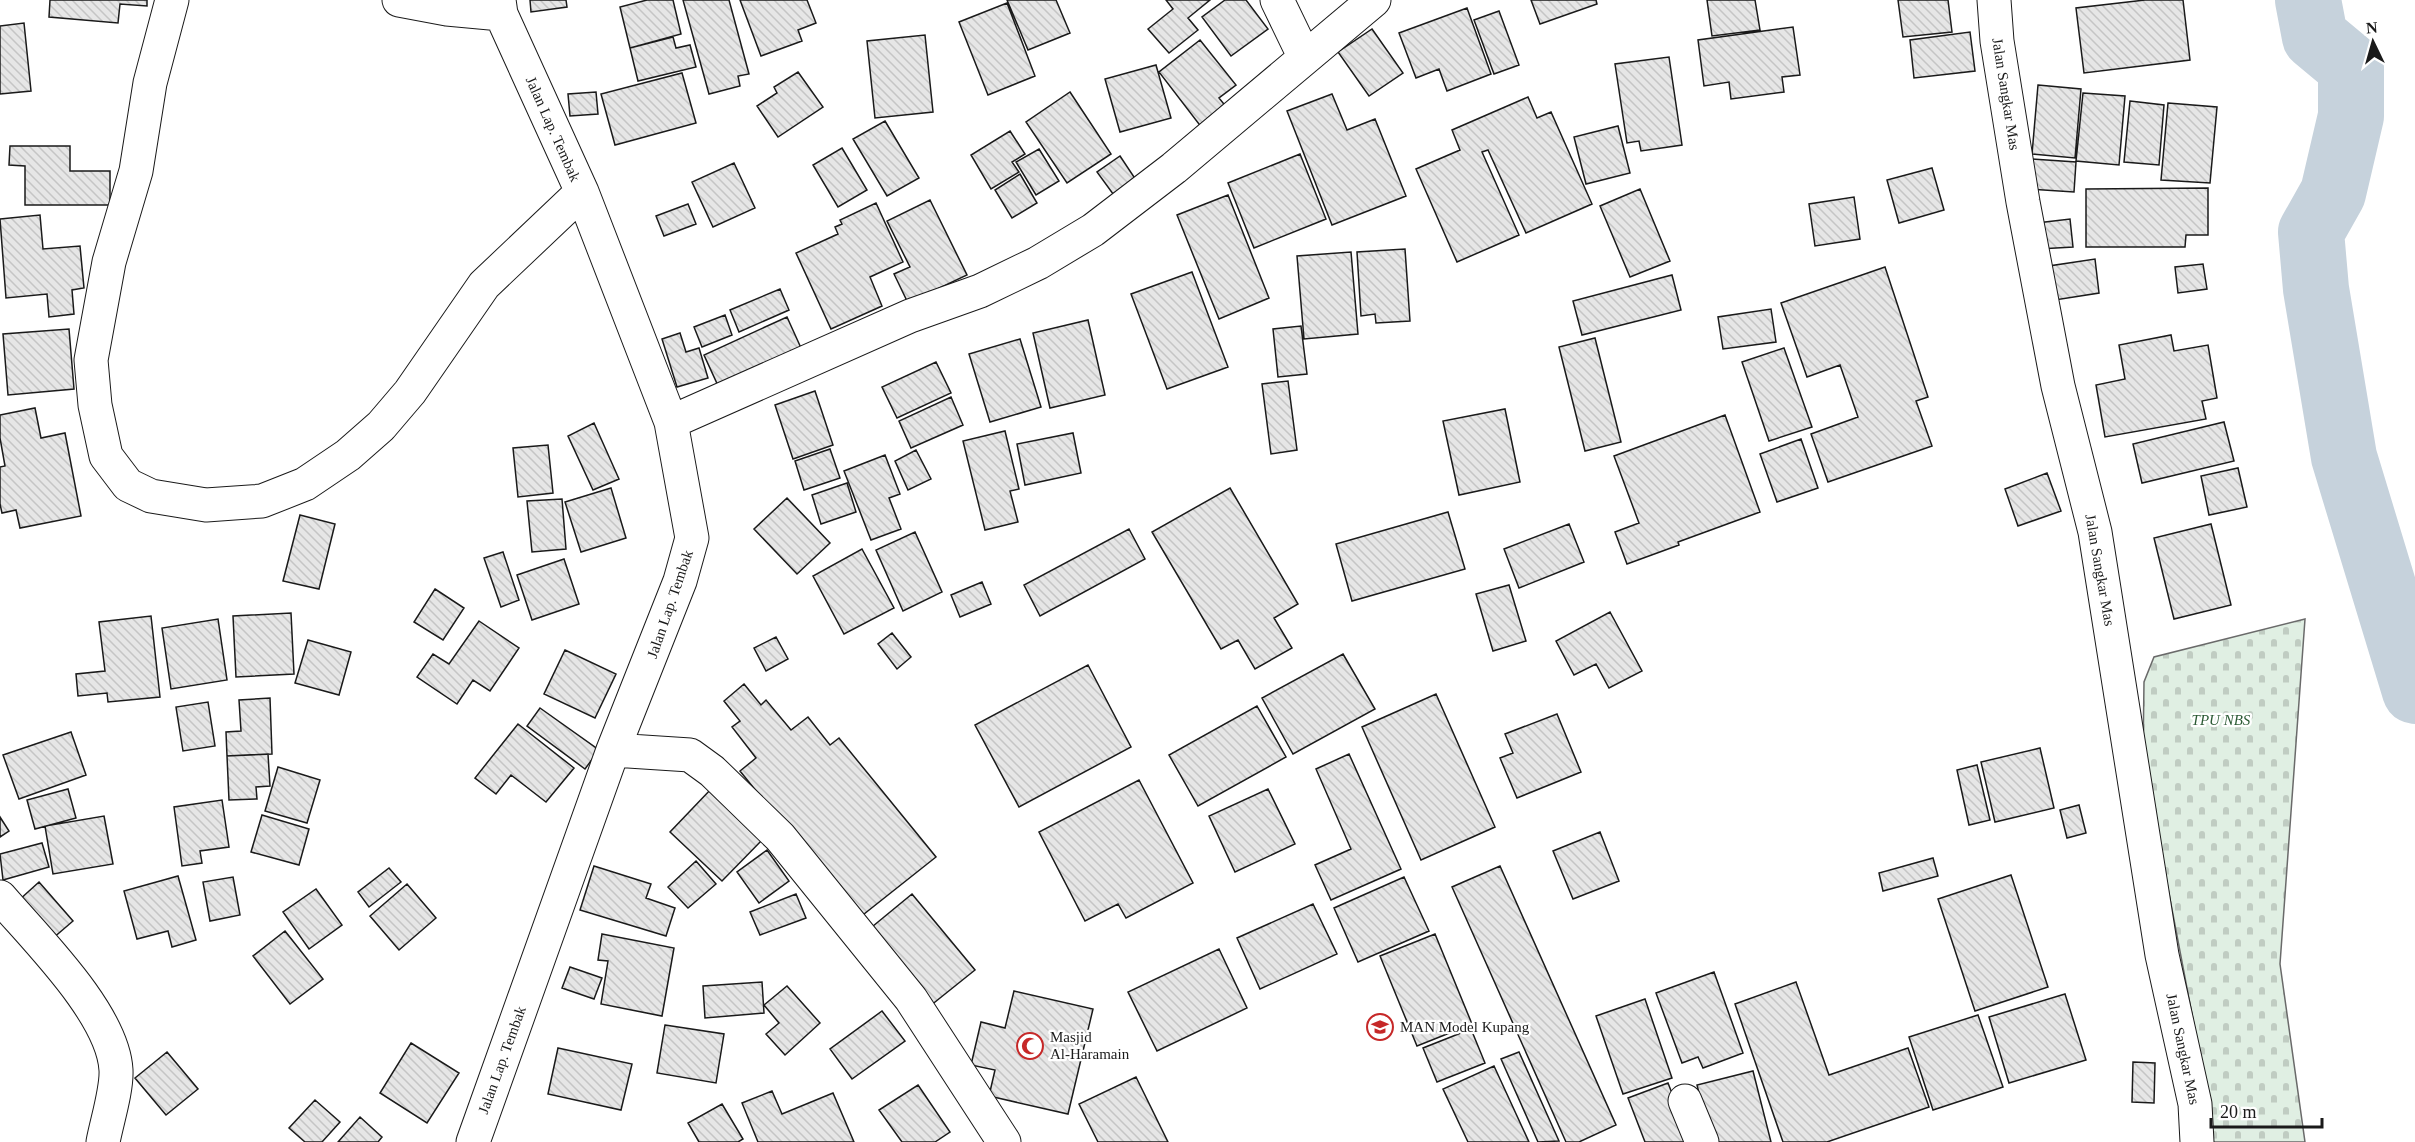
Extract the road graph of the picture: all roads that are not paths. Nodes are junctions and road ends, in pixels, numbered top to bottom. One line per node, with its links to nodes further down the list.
1 (172, 0): 8 (street)
2 (399, 0): 6 (street)
3 (1277, 0): 7 (street)
4 (1374, 0): 7 (street)
5 (1994, 0): 17 (street, Jalan Sangkar Mas)
6 (500, 7): 8 (street, Jalan Lap. Tembak)
7 (1305, 58): 9 (street)
8 (582, 192): 9 (street, Jalan Lap. Tembak)
9 (671, 422): 10 (street, Jalan Lap. Tembak)
10 (613, 750): 14 (street, Jalan Lap. Tembak); 15 (street)
11 (0, 897): 13 (street)
12 (1685, 1101): 16 (street)
13 (103, 1142)
14 (473, 1142)
15 (1004, 1142)
16 (1702, 1142)
17 (2197, 1142)

